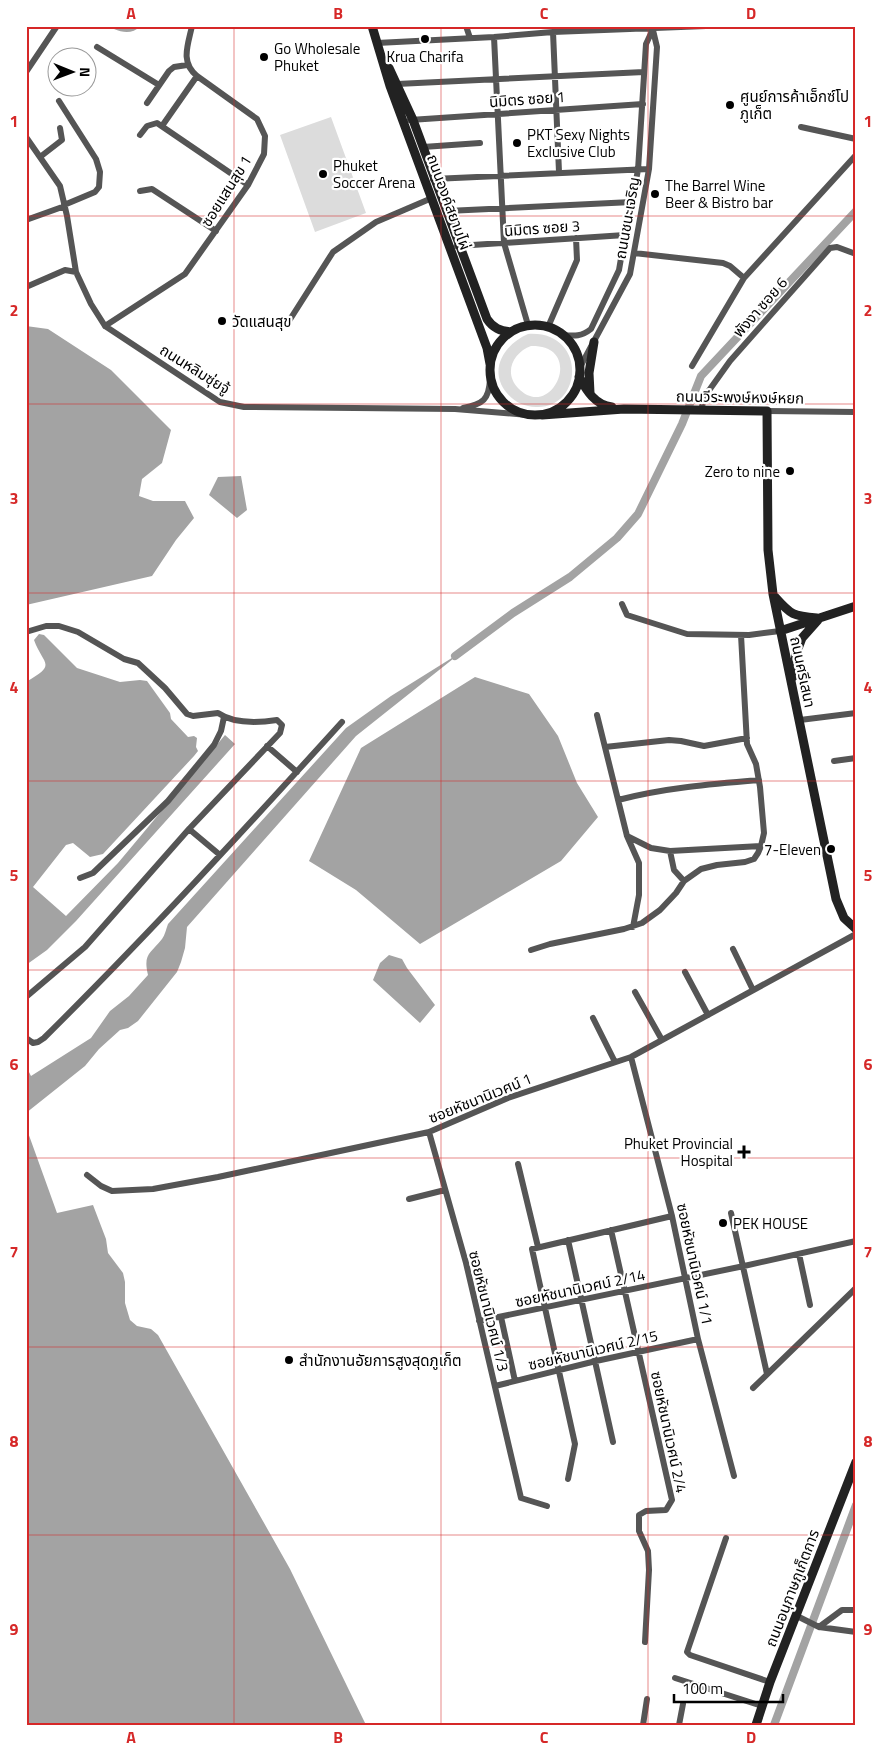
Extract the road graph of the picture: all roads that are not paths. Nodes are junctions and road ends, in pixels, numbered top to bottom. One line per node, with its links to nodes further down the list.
1 (192, 26): 12 (street)
2 (372, 26): 10 (street, ถนนองค์สยามไผ่)
3 (466, 26): 9 (street)
4 (706, 26): 6 (street)
5 (53, 28): 13 (street)
6 (653, 28): 7 (street); 14 (street, ถนนชนะเจริญ); 36 (street, ถนนชนะเจริญ)
7 (553, 32): 8 (street); 16 (street)
8 (494, 37): 9 (street); 17 (street)
9 (470, 38): 10 (street)
10 (378, 46): 18 (street, ถนนองค์สยามไผ่); 25 (street, ถนนองค์สยามไผ่)
11 (97, 47): 19 (street)
12 (187, 65): 15 (street, ซอยแสนสุข 1); 19 (street)
13 (27, 70)
14 (644, 72): 16 (street); 22 (street, ถนนชนะเจริญ)
15 (197, 76): 26 (street); 41 (street, ซอยแสนสุข 1)
16 (555, 76): 17 (street); 23 (street)
17 (496, 79): 18 (street); 24 (street)
18 (397, 84): 25 (street, ถนนองค์สยามไผ่)
19 (159, 85): 21 (street)
20 (58, 102): 45 (street)
21 (147, 103)
22 (643, 104): 23 (street, นิมิตร ซอย 1); 37 (street, ถนนชนะเจริญ)
23 (557, 110): 24 (street, นิมิตร ซอย 1); 38 (street)
24 (499, 114): 25 (street, นิมิตร ซอย 1); 39 (street)
25 (409, 120): 33 (street, ถนนองค์สยามไผ่); 40 (street, ถนนองค์สยามไผ่)
26 (162, 126): 29 (street); 41 (street)
27 (801, 126): 31 (street)
28 (60, 128): 35 (street)
29 (140, 135)
30 (26, 137): 35 (street, ถนนหลิมซุ่ยจู้)
31 (856, 139)
32 (480, 143): 33 (street)
33 (423, 147): 40 (street, ถนนองค์สยามไผ่)
34 (856, 155): 57 (street)
35 (40, 157): 45 (street, ถนนหลิมซุ่ยจู้)
36 (649, 169): 37 (street); 54 (street, ถนนชนะเจริญ)
37 (638, 170): 38 (street); 44 (street, ถนนชนะเจริญ)
38 (560, 172): 39 (street)
39 (501, 176): 40 (street); 46 (street)
40 (431, 180): 43 (street, ถนนองค์สยามไผ่); 47 (street, ถนนองค์สยามไผ่)
41 (248, 185): 49 (street, ซอยแสนสุข 1)
42 (140, 191): 49 (street)
43 (432, 198): 53 (street, ถนนองค์สยามไผ่); 59 (street)
44 (632, 202): 46 (street); 50 (street, ถนนชนะเจริญ)
45 (64, 205): 48 (street); 56 (street, ถนนหลิมซุ่ยจู้)
46 (503, 208): 47 (street); 52 (street)
47 (447, 211): 53 (street, ถนนองค์สยามไผ่)
48 (26, 220)
49 (216, 231): 60 (street, ซอยแสนสุข 1)
50 (625, 236): 51 (street, นิมิตร ซอย 3); 64 (street, ถนนชนะเจริญ)
51 (576, 238): 52 (street, นิมิตร ซอย 3); 62 (street)
52 (504, 243): 53 (street, นิมิตร ซอย 3); 61 (street)
53 (455, 246): 63 (street, ถนนองค์สยามไผ่); 66 (street, ถนนองค์สยามไผ่)
54 (634, 253): 57 (street); 65 (street, ถนนชนะเจริญ)
55 (856, 254): 73 (street, พังงา ซอย 6)
56 (76, 272): 58 (street); 60 (street, ถนนหลิมซุ่ยจู้)
57 (744, 278): 67 (street)
58 (26, 287)
59 (289, 321)
60 (105, 326): 71 (street, ถนนหลิมซุ่ยจู้)
61 (528, 326): 62 (street); 63 (street)
62 (548, 327): 64 (street)
63 (511, 332): 66 (street)
64 (562, 334): 68 (street)
65 (594, 342): 68 (street, ถนนชนะเจริญ); 70 (street)
66 (490, 364): 69 (street)
67 (692, 366)
68 (579, 373): 70 (street, ถนนวีระพงษ์หงษ์หยก); 77 (street)
69 (490, 379): 71 (street, ถนนหลิมซุ่ยจู้); 76 (street)
70 (591, 395): 72 (street, ถนนวีระพงษ์หงษ์หยก)
71 (455, 409): 76 (street, ถนนหลิมซุ่ยจู้)
72 (624, 409): 73 (street, ถนนวีระพงษ์หงษ์หยก); 77 (street, ถนนวีระพงษ์หงษ์หยก)
73 (699, 410): 74 (street, ถนนวีระพงษ์หงษ์หยก)
74 (767, 411): 75 (street, ถนนวีระพงษ์หงษ์หยก); 78 (street, ถนนศรีเสนา)
75 (856, 412)
76 (528, 415): 77 (street)
77 (542, 415)
78 (773, 594): 81 (street); 82 (street, ถนนศรีเสนา)
79 (622, 604): 84 (street)
80 (856, 606): 81 (street)
81 (820, 618): 82 (street); 85 (street)
82 (780, 631): 84 (street); 85 (street, ถนนศรีเสนา)
83 (26, 632): 88 (street)
84 (741, 635): 91 (street)
85 (792, 681): 89 (street, ถนนศรีเสนา)
86 (856, 713): 89 (street)
87 (597, 715): 93 (street)
88 (224, 717): 92 (street); 104 (street)
89 (800, 720): 107 (street, ถนนศรีเสนา)
90 (342, 722): 96 (street)
91 (747, 738): 93 (street); 97 (street)
92 (267, 746): 96 (street); 99 (street)
93 (605, 747): 98 (street)
94 (856, 758): 95 (street)
95 (834, 761)
96 (297, 772): 103 (street)
97 (759, 780): 98 (street); 101 (street)
98 (618, 800): 100 (street)
99 (189, 829): 103 (street); 114 (street)
100 (627, 836): 102 (street); 106 (street)
101 (762, 846): 102 (street); 105 (street)
102 (670, 852): 105 (street)
103 (220, 855): 117 (street)
104 (80, 878)
105 (684, 881): 106 (street)
106 (633, 927): 110 (street)
107 (856, 929)
108 (856, 934): 112 (street, ซอยหัชนานิเวศน์ 1)
109 (733, 949): 112 (street)
110 (531, 950)
111 (685, 972): 115 (street)
112 (753, 990): 115 (street, ซอยหัชนานิเวศน์ 1)
113 (635, 992): 118 (street)
114 (26, 997)
115 (708, 1014): 118 (street, ซอยหัชนานิเวศน์ 1)
116 (593, 1018): 120 (street)
117 (26, 1038)
118 (662, 1040): 119 (street, ซอยหัชนานิเวศน์ 1)
119 (631, 1057): 120 (street, ซอยหัชนานิเวศน์ 1); 127 (street, ซอยหัชนานิเวศน์ 1/1)
120 (615, 1062): 121 (street, ซอยหัชนานิเวศน์ 1)
121 (429, 1132): 123 (street, ซอยหัชนานิเวศน์ 1); 124 (street, ซอยหัชนานิเวศน์ 1/3)
122 (518, 1164): 131 (street)
123 (87, 1175)
124 (445, 1190): 125 (street); 141 (street, ซอยหัชนานิเวศน์ 1/3)
125 (409, 1198)
126 (731, 1213): 133 (street)
127 (672, 1216): 128 (street); 134 (street, ซอยหัชนานิเวศน์ 1/1)
128 (611, 1230): 129 (street); 136 (street)
129 (568, 1240): 131 (street); 137 (street)
130 (856, 1241): 132 (street, ซอยหัชนานิเวศน์ 2/14)
131 (535, 1248): 139 (street)
132 (799, 1254): 133 (street, ซอยหัชนานิเวศน์ 2/14); 138 (street)
133 (744, 1266): 134 (street, ซอยหัชนานิเวศน์ 2/14); 146 (street)
134 (685, 1279): 136 (street, ซอยหัชนานิเวศน์ 2/14); 142 (street, ซอยหัชนานิเวศน์ 1/1)
135 (856, 1288): 146 (street)
136 (624, 1291): 137 (street, ซอยหัชนานิเวศน์ 2/14); 143 (street)
137 (582, 1301): 139 (street, ซอยหัชนานิเวศน์ 2/14); 144 (street)
138 (810, 1305)
139 (544, 1308): 140 (street, ซอยหัชนานิเวศน์ 2/14); 145 (street)
140 (500, 1317): 141 (street, ซอยหัชนานิเวศน์ 2/14); 147 (street)
141 (479, 1321): 148 (street, ซอยหัชนานิเวศน์ 1/3)
142 (698, 1339): 143 (street, ซอยหัชนานิเวศน์ 2/15); 152 (street, ซอยหัชนานิเวศน์ 1/1)
143 (639, 1352): 144 (street, ซอยหัชนานิเวศน์ 2/15); 160 (street, ซอยหัชนานิเวศน์ 2/4)
144 (596, 1361): 145 (street, ซอยหัชนานิเวศน์ 2/15); 150 (street)
145 (559, 1370): 147 (street, ซอยหัชนานิเวศน์ 2/15); 153 (street)
146 (767, 1374): 149 (street)
147 (516, 1381): 148 (street, ซอยหัชนานิเวศน์ 2/15)
148 (495, 1386): 154 (street, ซอยหัชนานิเวศน์ 1/3)
149 (753, 1388)
150 (613, 1442)
151 (856, 1462): 157 (street, ถนนอนุภาษภูเก็ตการ)
152 (734, 1476)
153 (568, 1479)
154 (547, 1506)
155 (726, 1538): 162 (street)
156 (856, 1610): 158 (street)
157 (796, 1616): 158 (street); 162 (street, ถนนอนุภาษภูเก็ตการ)
158 (819, 1628): 159 (street)
159 (856, 1632)
160 (645, 1642)
161 (675, 1678): 165 (street)
162 (770, 1682): 165 (street, ถนนอนุภาษภูเก็ตการ)
163 (647, 1698): 166 (street)
164 (683, 1704): 167 (street)
165 (762, 1706): 168 (street, ถนนอนุภาษภูเก็ตการ)
166 (643, 1725)
167 (679, 1725)
168 (756, 1725)

